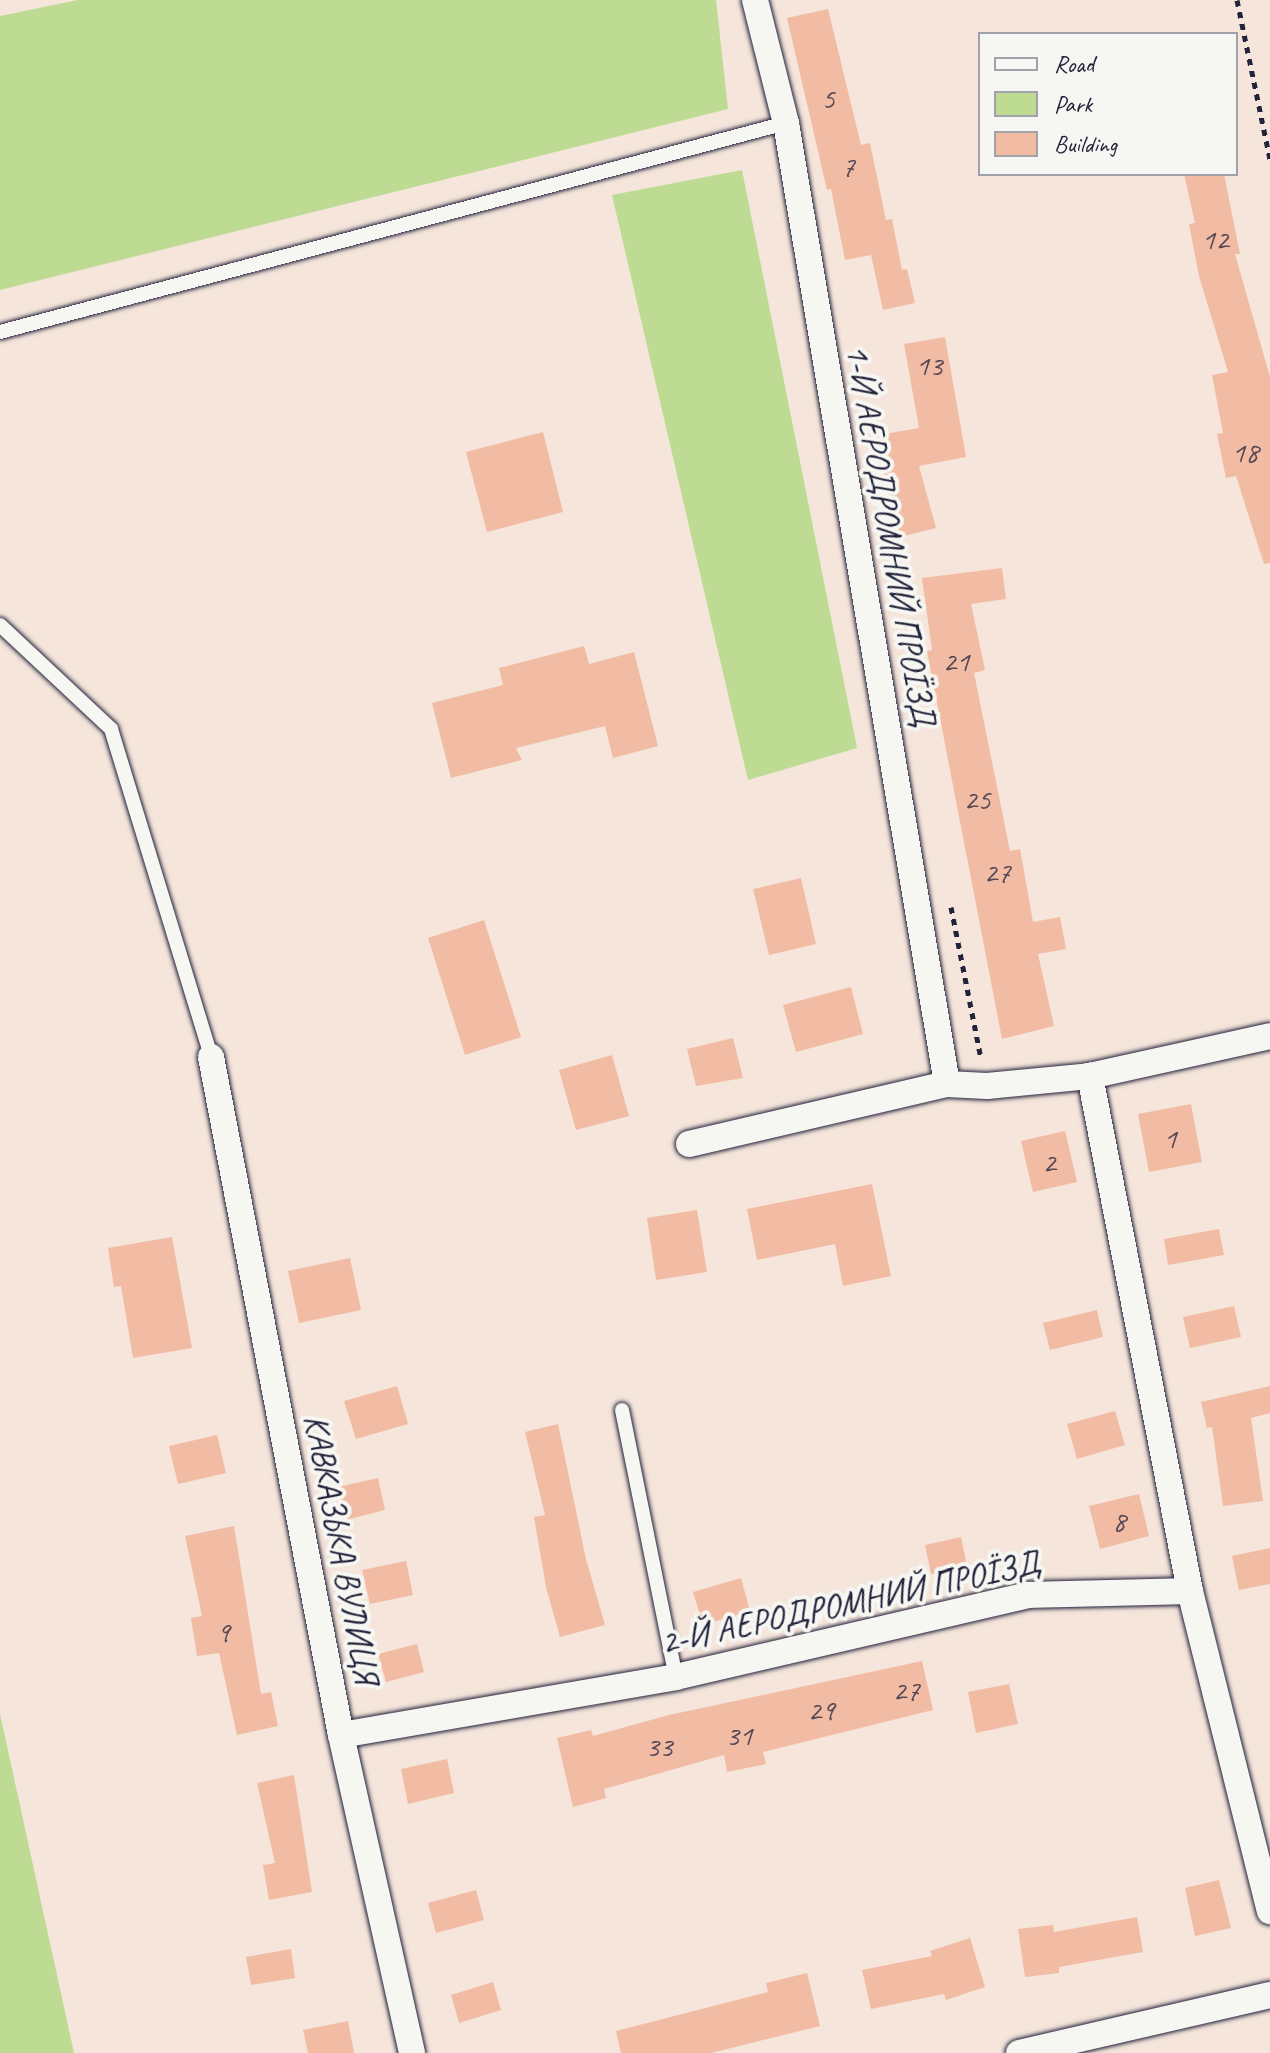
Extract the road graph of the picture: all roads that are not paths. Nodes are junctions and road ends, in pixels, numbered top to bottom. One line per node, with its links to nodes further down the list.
1 (755, 0): 2 (street, 1-Й АЕРОДРОМНИЙ ПРОЇЗД)
2 (786, 123): 3 (lane); 8 (street, 1-Й АЕРОДРОМНИЙ ПРОЇЗД)
3 (0, 332)
4 (0, 625): 6 (lane)
5 (1270, 1036): 7 (street)
6 (211, 1057): 13 (street, КАВКАЗЬКА ВУЛИЦЯ)
7 (1090, 1076): 8 (street); 11 (street)
8 (947, 1084): 9 (street)
9 (689, 1144)
10 (622, 1410): 12 (lane)
11 (1190, 1591): 12 (street, 2-Й АЕРОДРОМНИЙ ПРОЇЗД); 14 (street)
12 (676, 1677): 13 (street, 2-Й АЕРОДРОМНИЙ ПРОЇЗД)
13 (341, 1735): 16 (street, КАВКАЗЬКА ВУЛИЦЯ)
14 (1270, 1911)
15 (1270, 1995): 17 (street)
16 (412, 2053)
17 (1019, 2053)

